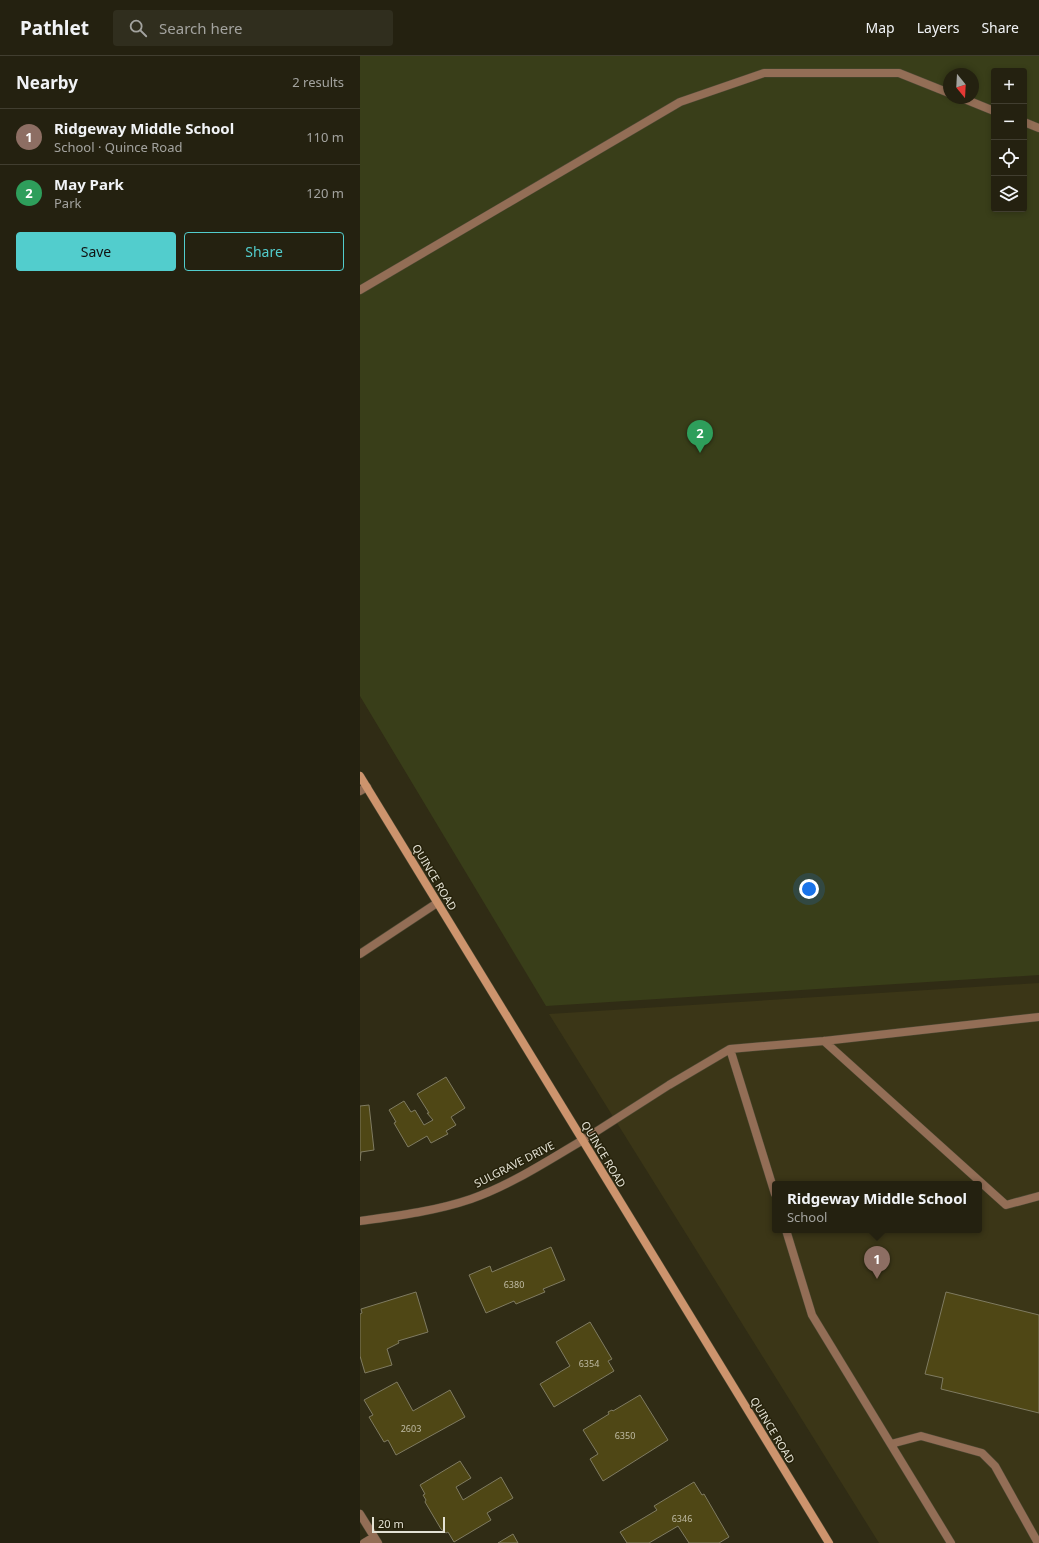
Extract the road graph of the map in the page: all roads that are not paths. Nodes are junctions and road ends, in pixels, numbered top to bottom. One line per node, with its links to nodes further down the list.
1 (943, 91): 6 (street)
2 (977, 104): 3 (street)
3 (991, 110)
4 (1027, 123): 5 (street)
5 (1039, 128)
6 (360, 290)
7 (360, 776): 8 (main road, QUINCE ROAD)
8 (363, 789): 9 (main road, QUINCE ROAD)
9 (437, 903): 10 (street); 14 (main road, QUINCE ROAD)
10 (360, 954)
11 (1039, 1017): 12 (street)
12 (824, 1041): 13 (street); 15 (street)
13 (730, 1049): 14 (street, SULGRAVE DRIVE); 16 (street)
14 (583, 1140): 19 (street, SULGRAVE DRIVE); 25 (main road, QUINCE ROAD)
15 (978, 1181)
16 (772, 1184)
17 (982, 1184): 18 (street)
18 (1039, 1196)
19 (360, 1221)
20 (787, 1233): 21 (street)
21 (891, 1444): 26 (street); 27 (street)
22 (360, 1514): 23 (street)
23 (376, 1540): 24 (street)
24 (364, 1543)
25 (829, 1543)
26 (951, 1543)
27 (1038, 1543)

